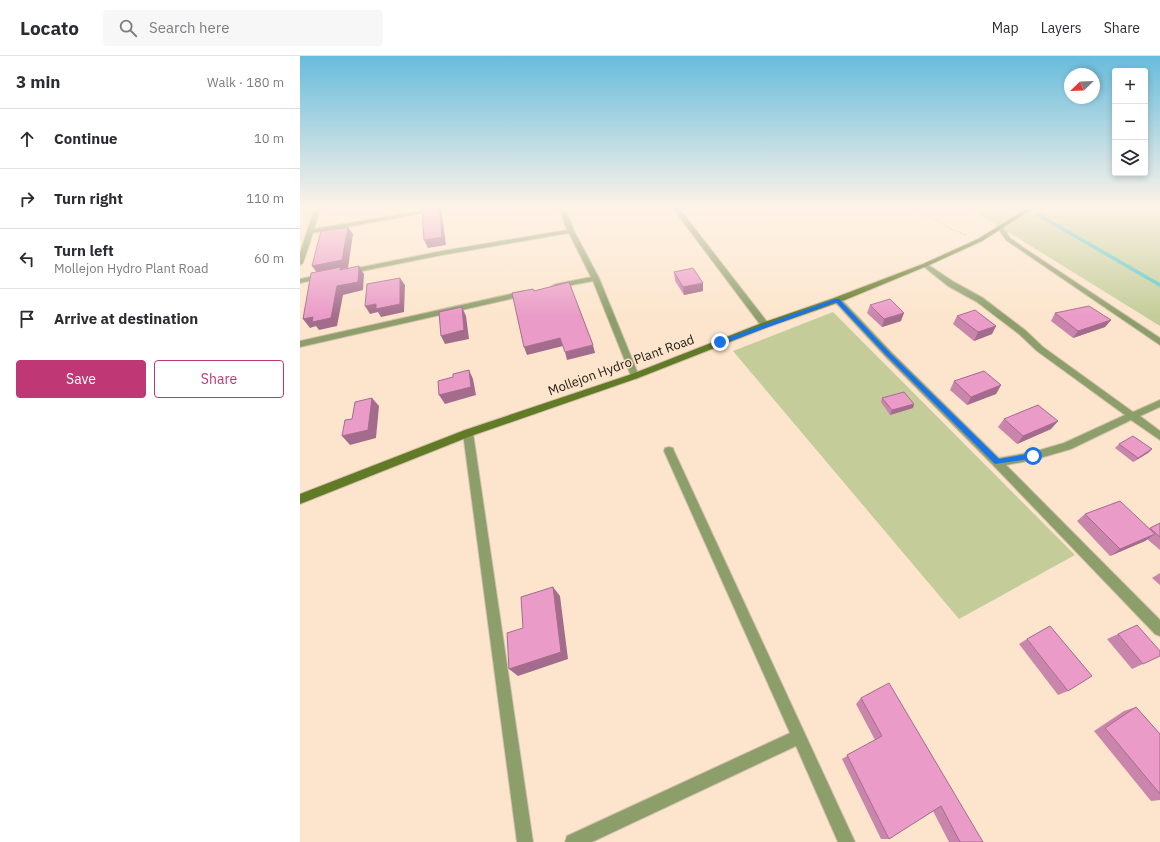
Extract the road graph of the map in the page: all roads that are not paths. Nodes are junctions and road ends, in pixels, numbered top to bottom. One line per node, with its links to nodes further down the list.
1 (306, 244): 7 (street)
2 (497, 244): 9 (street)
3 (577, 244): 11 (street)
4 (703, 244): 16 (street)
5 (972, 244): 8 (street, Mollejon Hydro Plant Road)
6 (1014, 244): 17 (street)
7 (300, 263)
8 (925, 265): 15 (street, Mollejon Hydro Plant Road); 21 (street)
9 (337, 274)
10 (330, 275): 12 (street)
11 (595, 278): 13 (street); 19 (street)
12 (300, 281)
13 (548, 288)
14 (533, 292): 18 (street)
15 (837, 300): 16 (street, Mollejon Hydro Plant Road); 25 (street)
16 (765, 325): 19 (street, Mollejon Hydro Plant Road)
17 (1160, 342)
18 (300, 344)
19 (635, 376): 22 (street, Mollejon Hydro Plant Road)
20 (1160, 403): 21 (street)
21 (1131, 416): 23 (street); 25 (street)
22 (468, 433): 26 (street, Mollejon Hydro Plant Road); 29 (street)
23 (1160, 436)
24 (669, 451): 28 (street)
25 (998, 462): 27 (street)
26 (300, 499)
27 (1160, 629)
28 (799, 737): 30 (street); 31 (street)
29 (525, 842)
30 (573, 842)
31 (847, 842)

